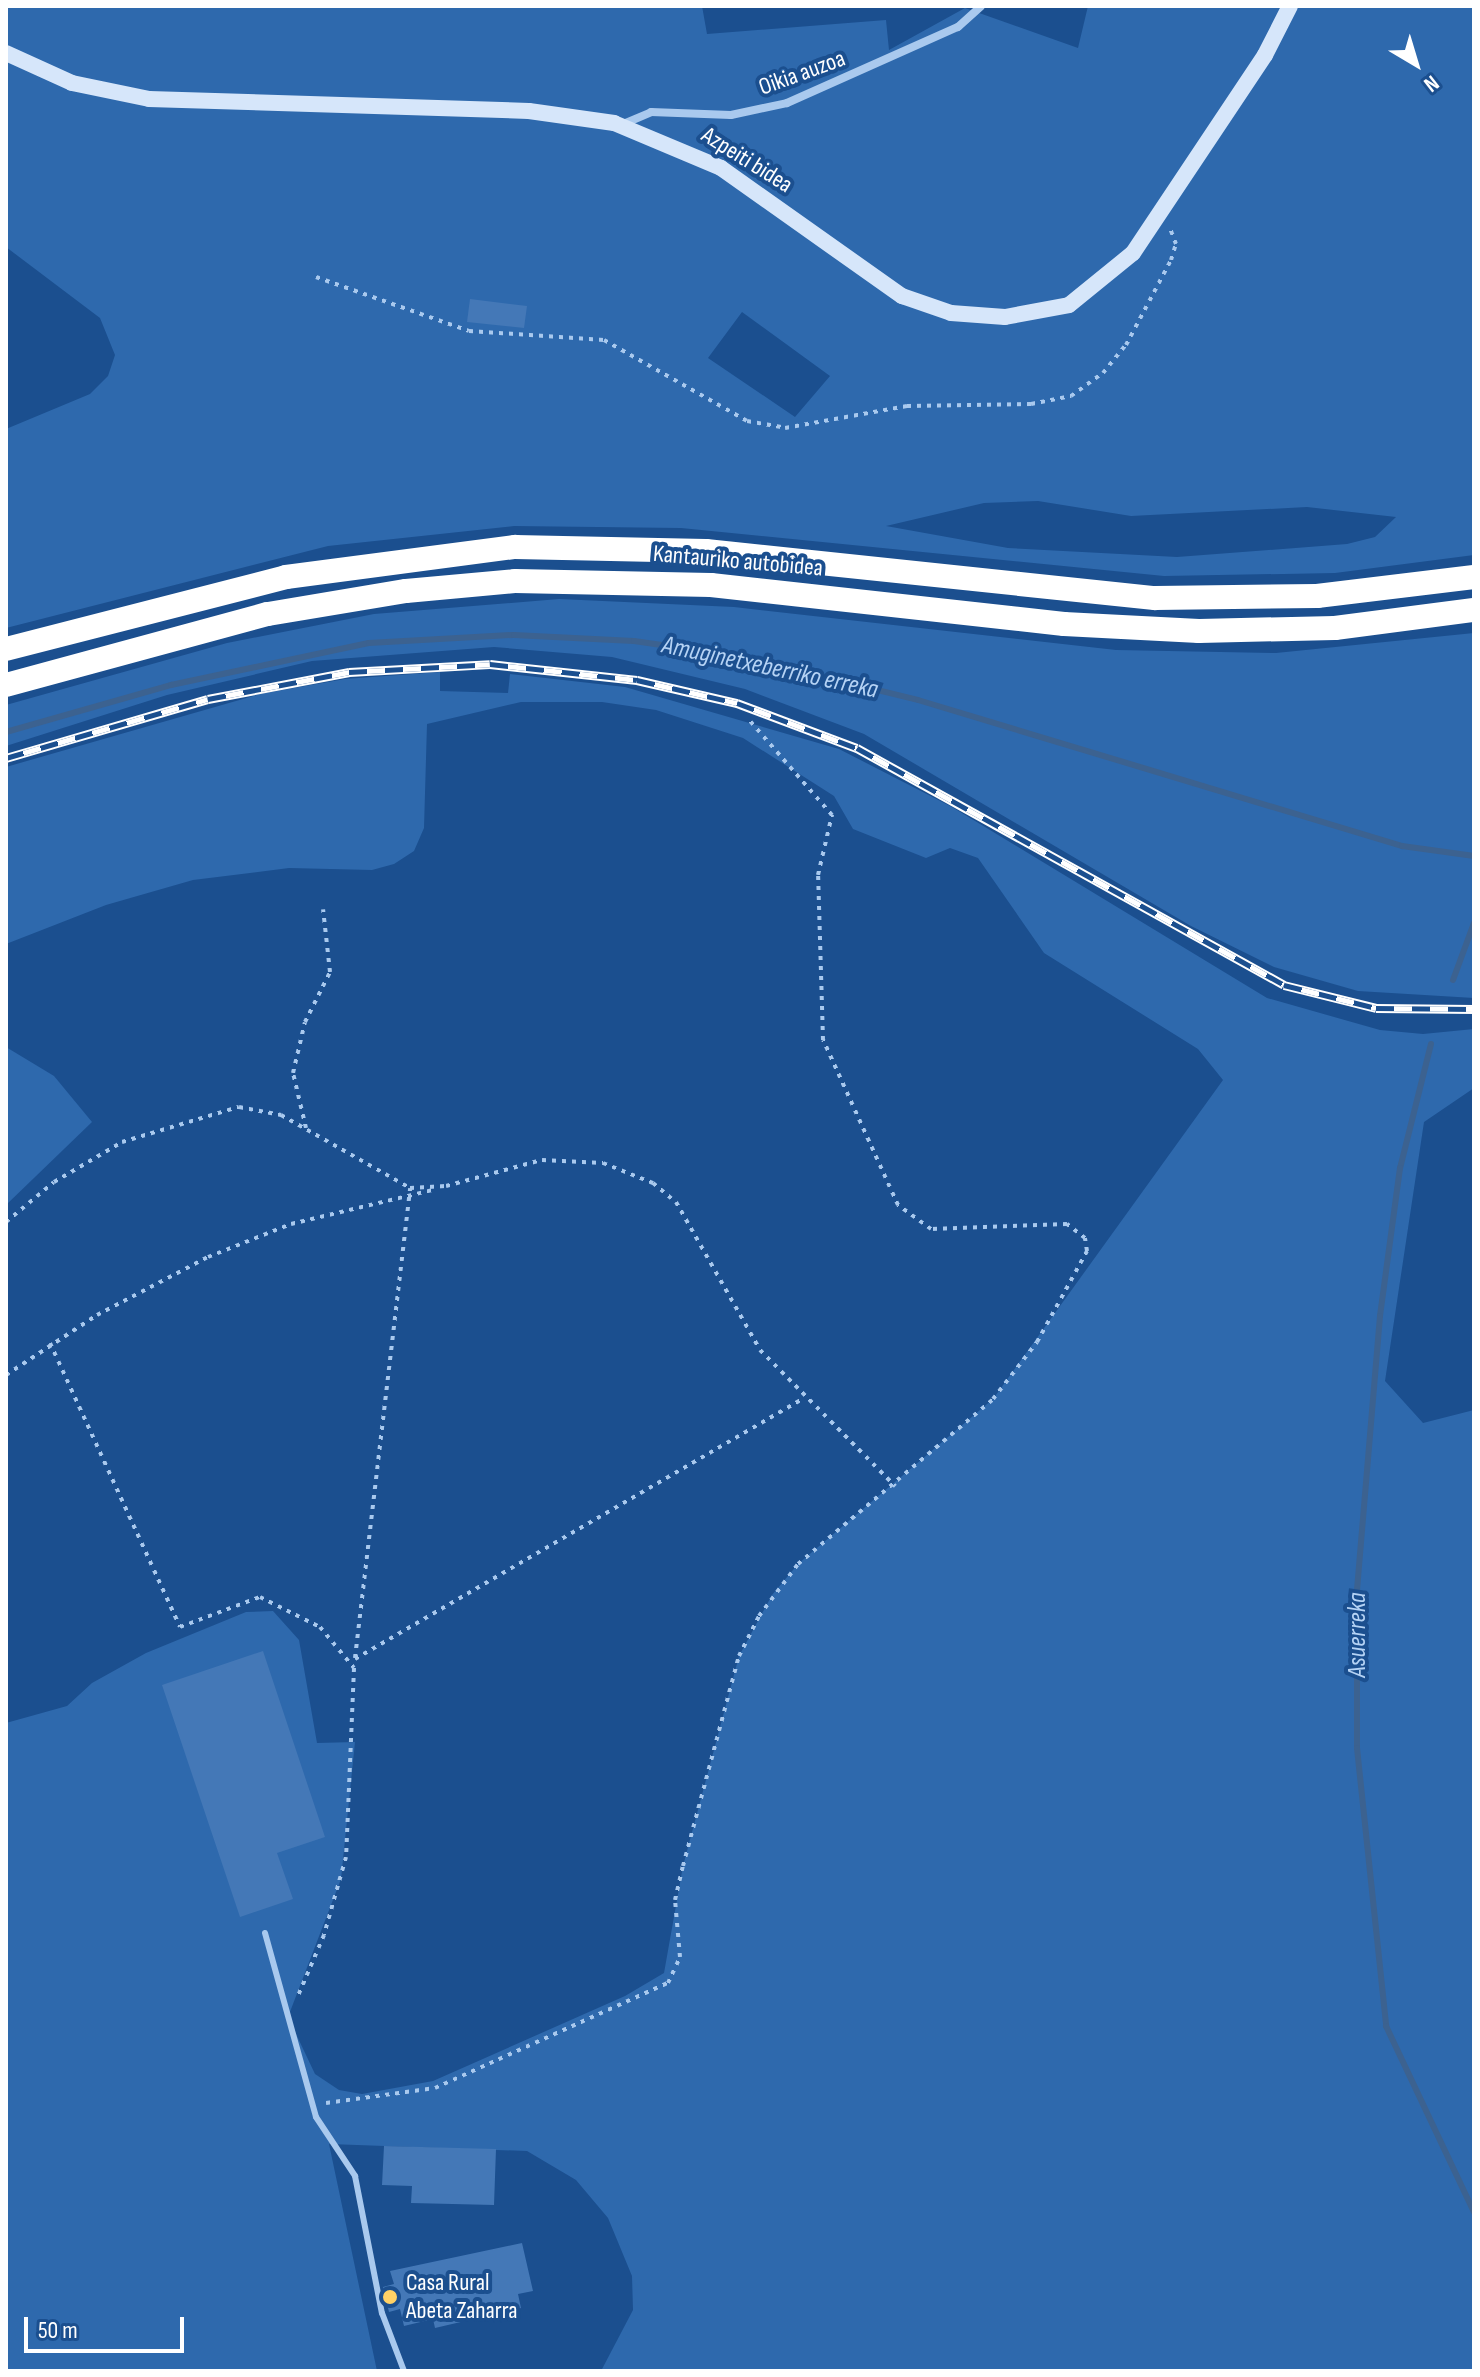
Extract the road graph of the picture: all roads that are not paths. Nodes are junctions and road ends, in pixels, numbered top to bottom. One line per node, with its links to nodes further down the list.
1 (981, 6): 4 (street, Oikia auzoa)
2 (1290, 6): 4 (main road, Azpeiti bidea)
3 (6, 53): 4 (main road, Azpeiti bidea)
4 (621, 125)
5 (1474, 577): 7 (highway, Kantauriko autobidea)
6 (1474, 610): 8 (highway, Kantauriko autobidea)
7 (6, 649)
8 (6, 685)
9 (265, 1933): 10 (lane)
10 (404, 2371)

